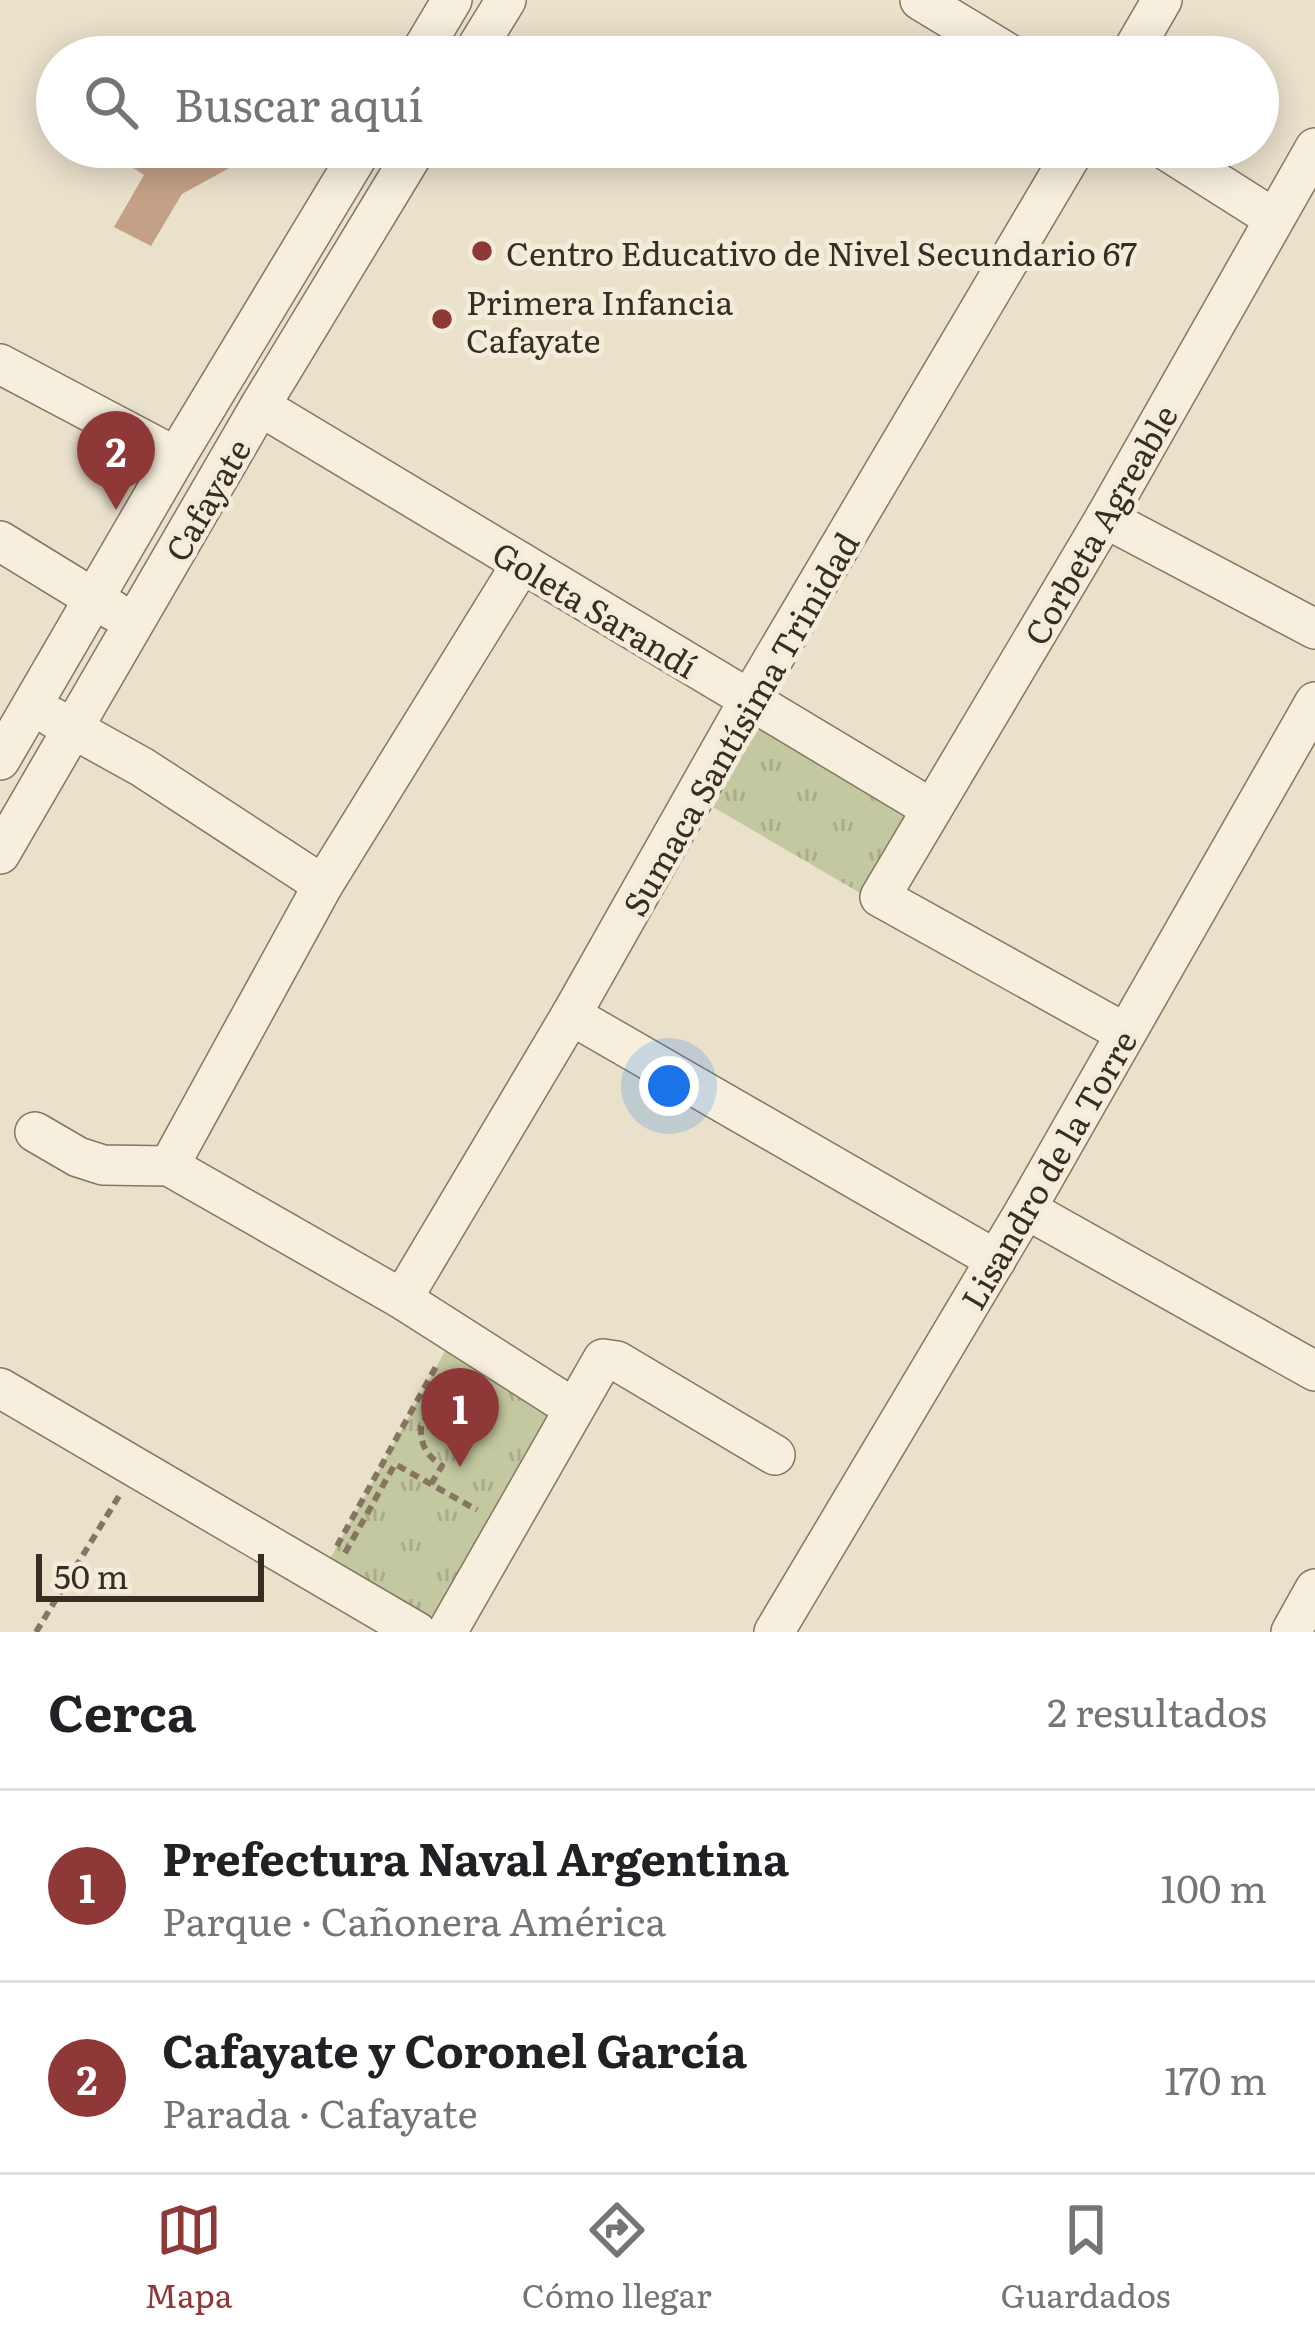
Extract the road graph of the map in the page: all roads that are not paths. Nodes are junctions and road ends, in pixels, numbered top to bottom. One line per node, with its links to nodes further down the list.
1 (452, 0): 5 (street)
2 (920, 0): 7 (street)
3 (1162, 0): 8 (street)
4 (490, 6): 6 (street)
5 (431, 36)
6 (479, 36)
7 (979, 36)
8 (1141, 36)
9 (1315, 148): 14 (street, Corbeta Agreable)
10 (350, 168): 17 (street, Cafayate)
11 (404, 168): 16 (street, Cafayate)
12 (1064, 168): 24 (street, Sumaca Santísima Trinidad)
13 (1194, 168): 14 (street)
14 (1274, 218): 18 (street, Corbeta Agreable)
15 (0, 364): 17 (street)
16 (260, 406): 20 (street, Goleta Sarandí); 22 (street, Cafayate)
17 (176, 457): 21 (street, Cafayate)
18 (1105, 518): 23 (street); 29 (street, Corbeta Agreable)
19 (0, 541): 21 (street)
20 (522, 563): 24 (street, Goleta Sarandí); 31 (street)
21 (94, 598): 22 (street); 26 (street, Cafayate)
22 (133, 624): 27 (street, Cafayate)
23 (1315, 629)
24 (749, 700): 29 (street, Goleta Sarandí); 32 (street, Sumaca Santísima Trinidad)
25 (1315, 702): 33 (street, Lisandro de la Torre)
26 (32, 706): 27 (street); 28 (street, Cafayate)
27 (74, 729): 30 (street, Cafayate); 31 (street)
28 (0, 760)
29 (932, 809): 33 (street, Corbeta Agreable)
30 (0, 854)
31 (322, 885): 35 (street)
32 (571, 1015): 37 (street); 38 (street, Sumaca Santísima Trinidad)
33 (1125, 1033): 36 (street, Lisandro de la Torre)
34 (35, 1132): 35 (street)
35 (170, 1166): 38 (street)
36 (1026, 1209): 37 (street, Lisandro de la Torre); 39 (street)
37 (996, 1260): 46 (street, Lisandro de la Torre)
38 (402, 1299): 41 (street)
39 (1315, 1371)
40 (0, 1388): 44 (street)
41 (573, 1408): 42 (street); 45 (street)
42 (775, 1455)
43 (1315, 1589): 47 (street)
44 (417, 1632)
45 (447, 1632)
46 (774, 1632)
47 (1291, 1632)

